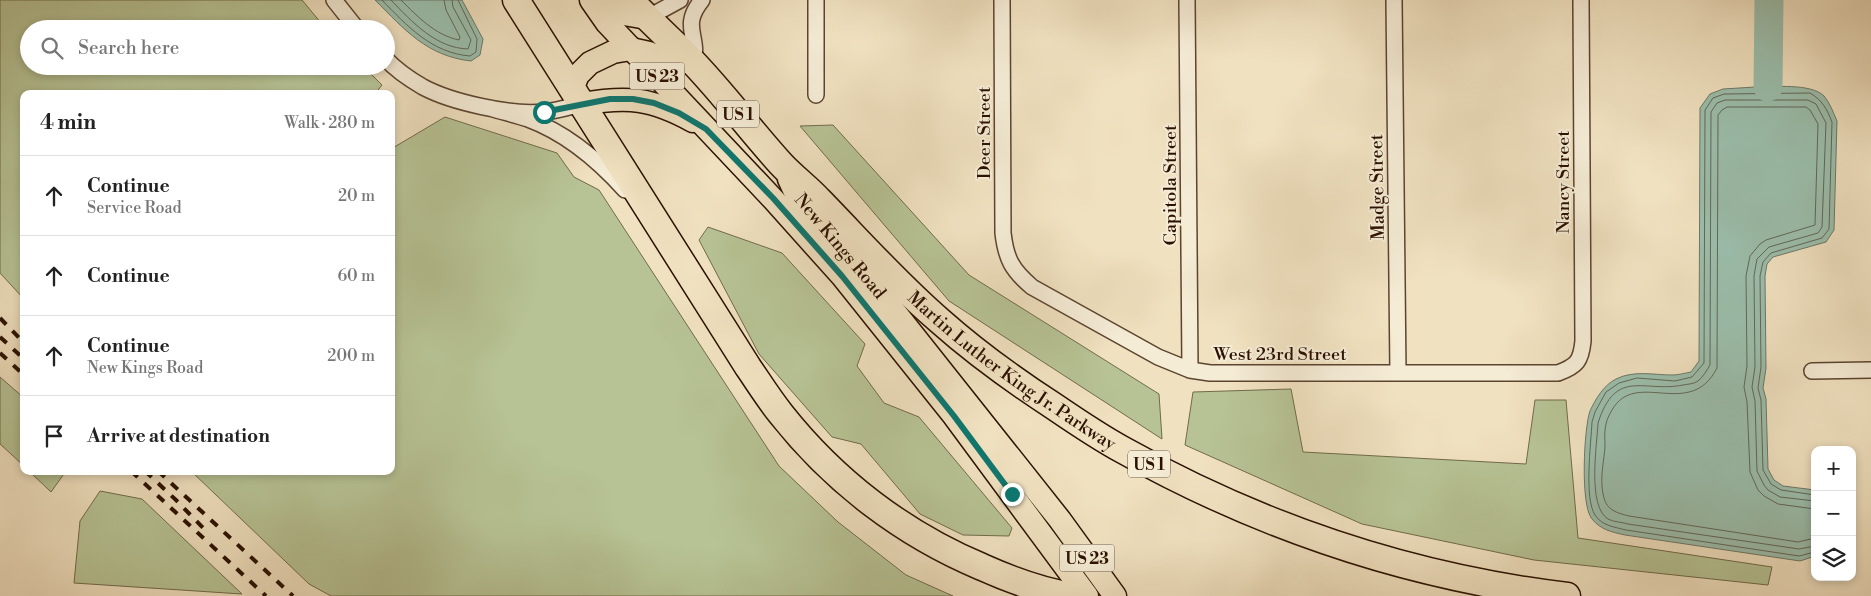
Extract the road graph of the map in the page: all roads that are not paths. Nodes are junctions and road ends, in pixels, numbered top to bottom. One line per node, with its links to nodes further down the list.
1 (334, 0): 13 (street)
2 (516, 0): 18 (highway)
3 (591, 0): 14 (main road, New Kings Road / US 23)
4 (596, 0): 12 (main road)
5 (680, 0): 12 (street)
6 (702, 0): 15 (street)
7 (816, 0): 17 (street)
8 (1002, 0): 23 (street, Deer Street)
9 (1187, 0): 25 (street, Capitola Street)
10 (1394, 0): 28 (street, Madge Street)
11 (1581, 0): 24 (street, Nancy Street)
12 (639, 9): 15 (highway, New Kings Road / US 1)
13 (350, 20)
14 (631, 48): 15 (main road); 18 (main road); 20 (main road, New Kings Road / US 23)
15 (692, 62): 21 (highway, New Kings Road / US 1)
16 (395, 66): 19 (street)
17 (816, 95)
18 (577, 96): 19 (street); 20 (main road); 22 (highway)
19 (490, 108): 22 (street)
20 (706, 129): 29 (main road, New Kings Road / US 23)
21 (784, 167): 29 (main road, New Kings Road / US 23); 32 (highway, Martin Luther King Jr. Parkway / US 1)
22 (659, 227): 30 (highway)
23 (1010, 264): 25 (street, West 23rd Street)
24 (1577, 363): 28 (street, West 23rd Street)
25 (1190, 370): 28 (street, West 23rd Street)
26 (1871, 370): 27 (street)
27 (1812, 371)
28 (1398, 373)
29 (961, 410): 30 (main road, New Kings Road / US 23); 31 (main road, New Kings Road / US 23)
30 (1075, 596)
31 (1114, 596)
32 (1567, 596)

